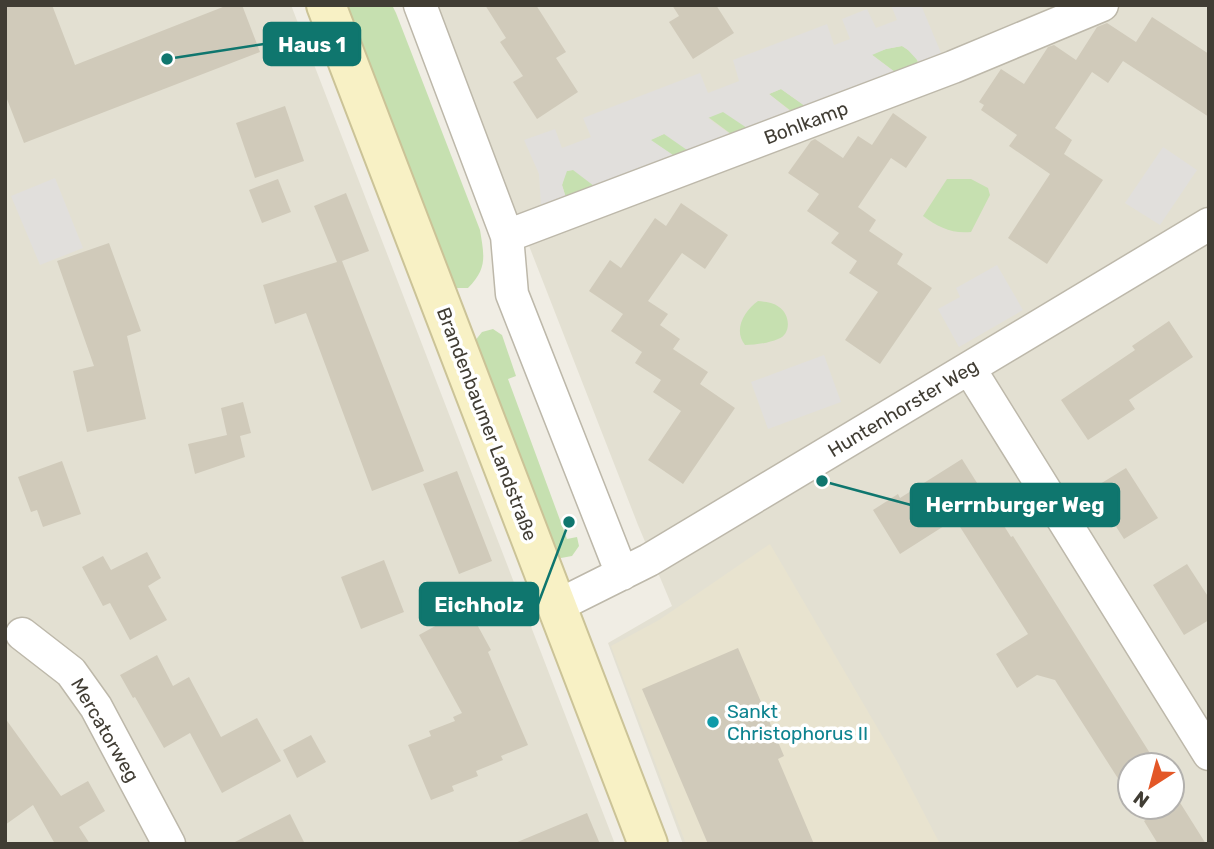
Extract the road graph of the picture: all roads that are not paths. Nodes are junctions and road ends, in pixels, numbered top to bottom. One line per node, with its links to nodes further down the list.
1 (326, 5): 8 (main road, Brandenbaumer Landstraße)
2 (420, 5): 5 (street)
3 (1102, 5): 5 (street, Bohlkamp)
4 (1209, 224): 6 (street, Huntenhorster Weg)
5 (507, 236): 7 (street)
6 (970, 368): 7 (street, Huntenhorster Weg); 10 (street)
7 (622, 574): 8 (street, Huntenhorster Weg)
8 (557, 606): 12 (main road, Brandenbaumer Landstraße)
9 (22, 634): 11 (street, Mercatorweg)
10 (1209, 754)
11 (169, 844)
12 (648, 844)

